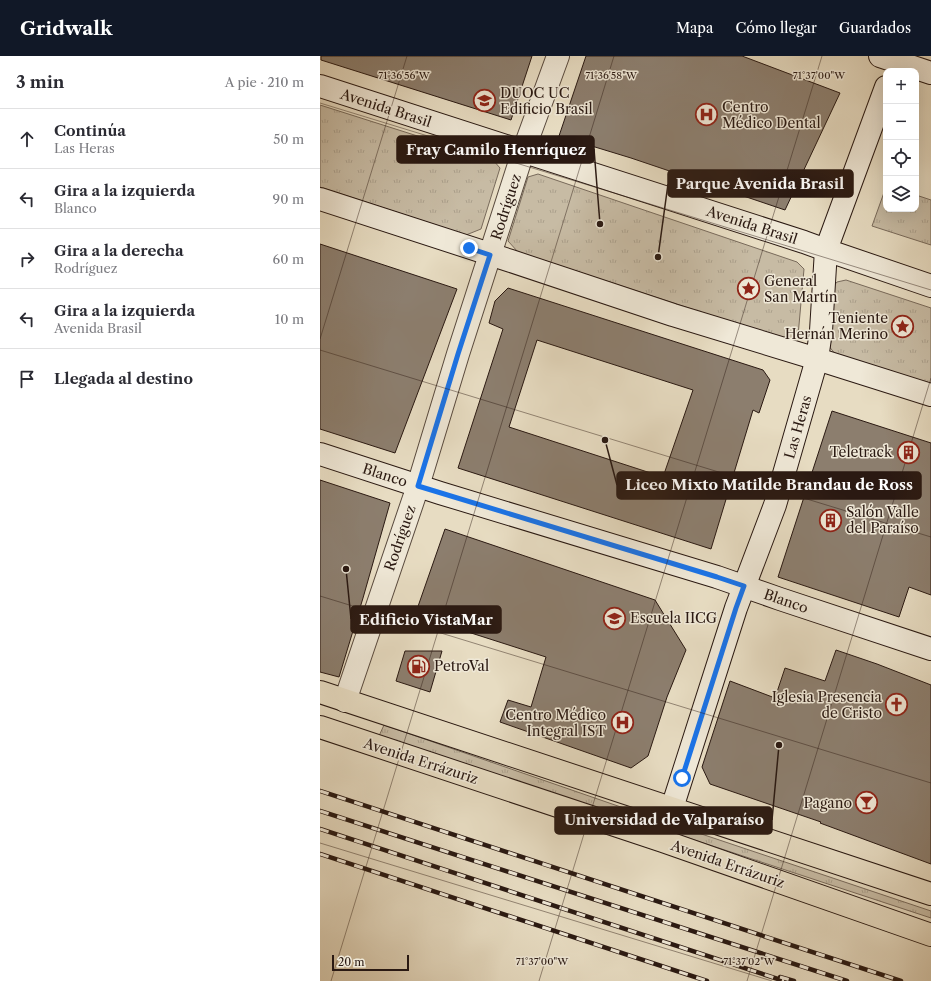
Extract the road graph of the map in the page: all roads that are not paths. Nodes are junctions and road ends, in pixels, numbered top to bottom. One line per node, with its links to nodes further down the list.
1 (558, 56): 6 (street, Rodríguez)
2 (891, 61): 3 (street)
3 (931, 73)
4 (320, 86): 6 (street, Avenida Brasil)
5 (883, 95): 8 (street, Las Heras)
6 (523, 152): 8 (street, Avenida Brasil); 9 (street, Rodríguez)
7 (320, 200): 9 (street)
8 (826, 250): 10 (street, Avenida Brasil); 11 (street, Las Heras)
9 (490, 255): 11 (street); 14 (street, Rodríguez)
10 (931, 286)
11 (818, 359): 12 (street); 15 (street, Las Heras)
12 (931, 395)
13 (320, 454): 14 (street, Blanco)
14 (418, 486): 15 (street, Blanco); 18 (street, Rodríguez)
15 (744, 586): 16 (street, Blanco); 20 (street, Las Heras)
16 (931, 649)
17 (320, 692): 18 (main road)
18 (345, 701): 20 (main road)
19 (320, 727): 22 (main road, Avenida Errázuriz)
20 (672, 808): 21 (main road)
21 (931, 894)
22 (931, 935)

